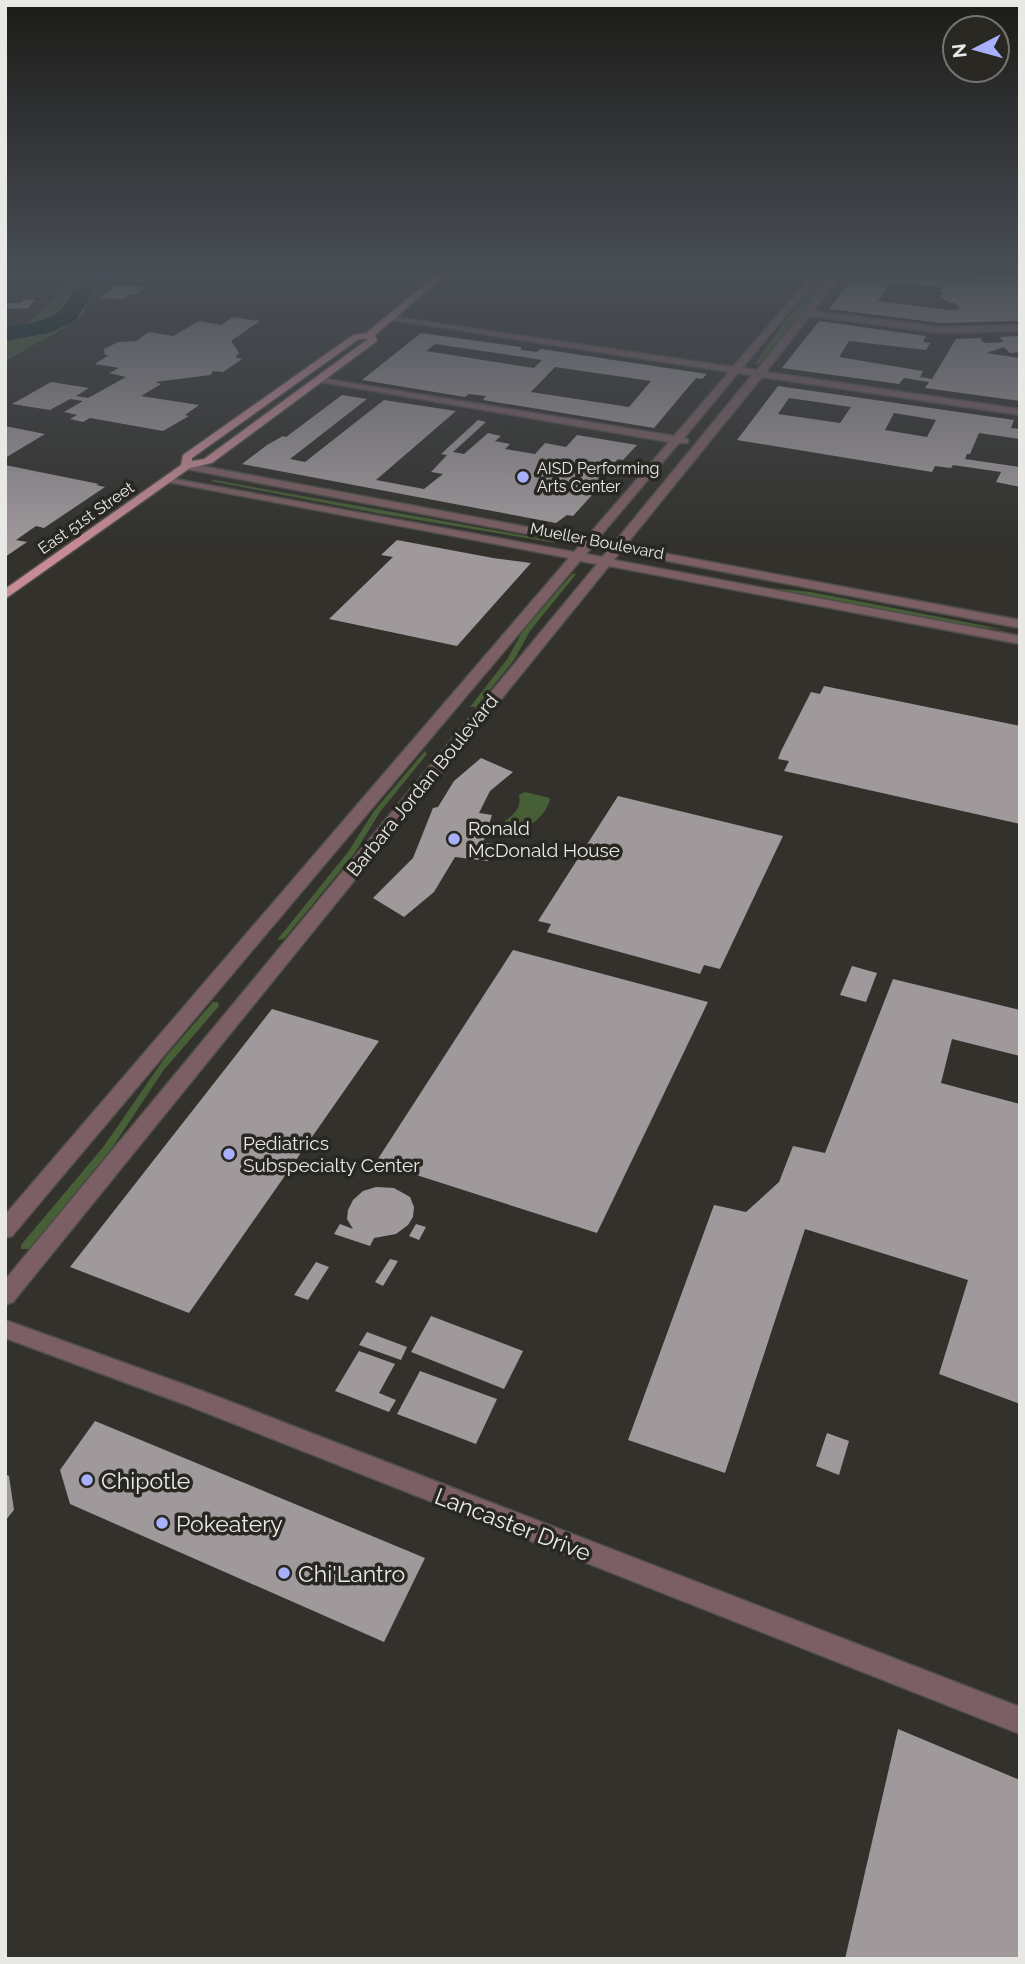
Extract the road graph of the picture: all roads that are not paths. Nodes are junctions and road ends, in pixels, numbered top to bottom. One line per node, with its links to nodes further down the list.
1 (318, 365): 12 (main road, East 51st Street)
2 (341, 365): 8 (main road, East 51st Street)
3 (705, 365): 6 (street)
4 (739, 365): 6 (street, Barbara Jordan Boulevard)
5 (767, 365): 7 (street, Barbara Jordan Boulevard)
6 (735, 369): 7 (street); 10 (street, Barbara Jordan Boulevard)
7 (760, 373): 9 (street); 11 (street, Barbara Jordan Boulevard)
8 (320, 381): 10 (street); 12 (main road, East 51st Street)
9 (1020, 412)
10 (676, 439): 11 (street); 14 (street, Barbara Jordan Boulevard)
11 (701, 444): 15 (street, Barbara Jordan Boulevard)
12 (186, 466): 13 (main road, East 51st Street); 14 (street, Mueller Boulevard)
13 (168, 479): 16 (street, Mueller Boulevard); 18 (main road, East 51st Street)
14 (589, 542): 15 (street, Mueller Boulevard); 16 (street, Barbara Jordan Boulevard)
15 (617, 547): 17 (street, Barbara Jordan Boulevard); 19 (street, Mueller Boulevard)
16 (578, 555): 17 (street, Mueller Boulevard); 21 (street, Barbara Jordan Boulevard)
17 (605, 561): 20 (street, Mueller Boulevard); 22 (street, Barbara Jordan Boulevard)
18 (5, 595)
19 (1020, 624)
20 (1020, 640)
21 (5, 1230)
22 (5, 1296)
23 (5, 1329): 24 (street, Lancaster Drive)
24 (1020, 1721)

